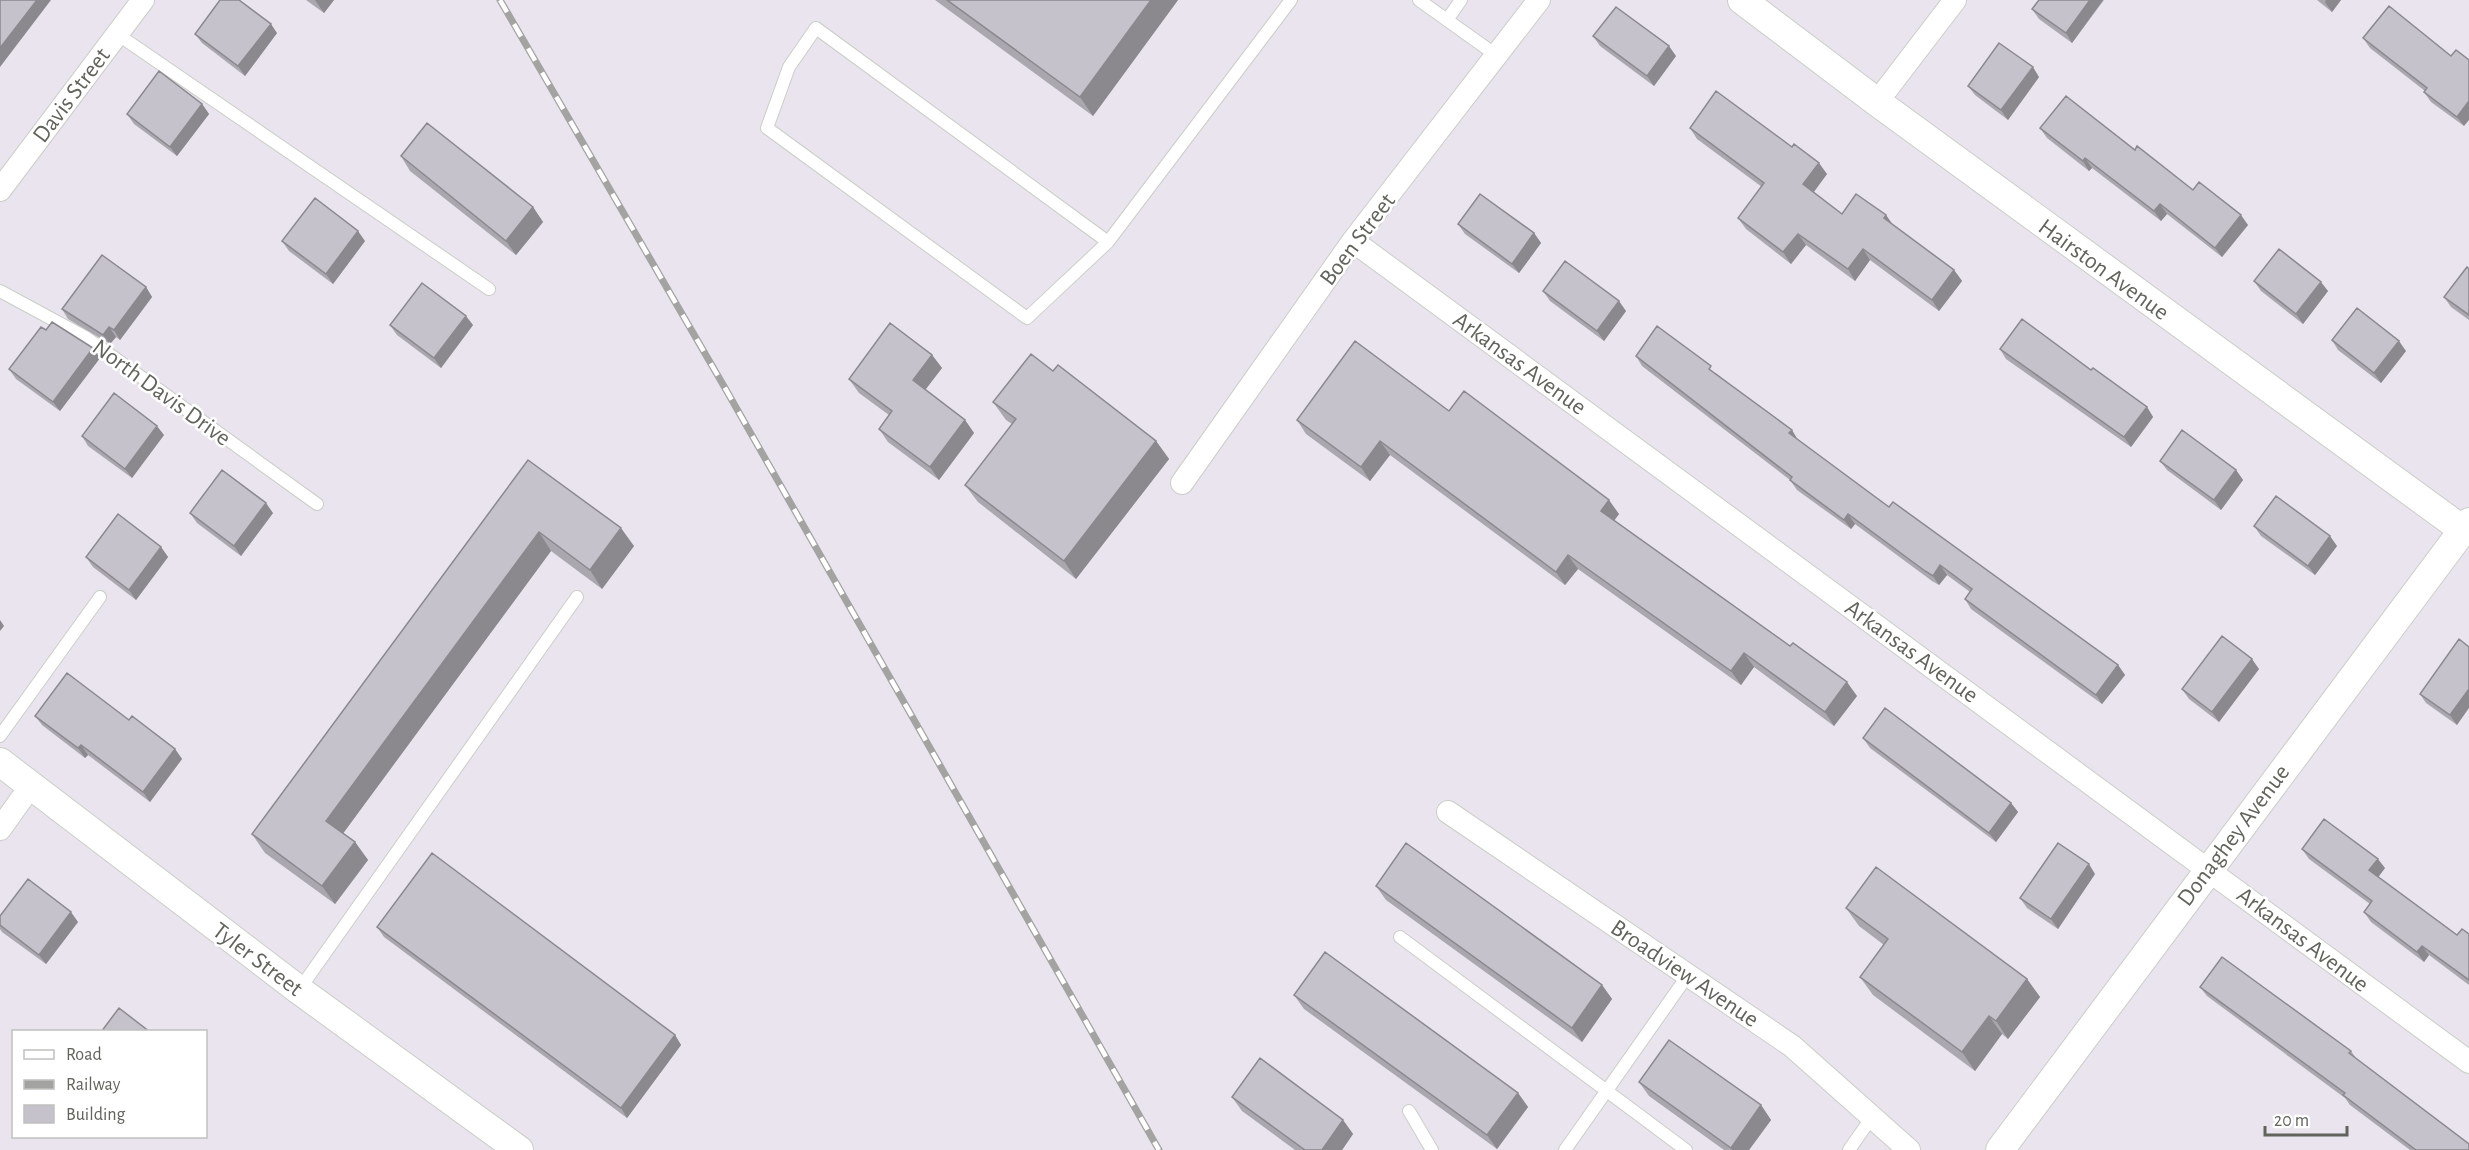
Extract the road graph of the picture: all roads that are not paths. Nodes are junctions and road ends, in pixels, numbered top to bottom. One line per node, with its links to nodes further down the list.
1 (142, 0): 9 (street, Davis Street)
2 (1291, 0): 14 (lane)
3 (1419, 0): 8 (lane)
4 (1461, 0): 8 (lane)
5 (1539, 0): 10 (street, Boen Street)
6 (1742, 0): 11 (street, Hairston Avenue)
7 (1955, 0): 11 (street)
8 (1447, 20): 10 (lane)
9 (117, 34): 12 (street, Davis Street); 15 (lane)
10 (1496, 55): 13 (street, Boen Street)
11 (1877, 102): 19 (street, Hairston Avenue)
12 (0, 190)
13 (1353, 241): 17 (street, Boen Street); 27 (street, Arkansas Avenue)
14 (1108, 242): 14 (lane)
15 (489, 289)
16 (0, 291): 18 (lane, North Davis Drive)
17 (1182, 483)
18 (317, 504)
19 (2467, 529): 27 (street, Donaghey Avenue)
20 (100, 597): 22 (lane)
21 (577, 597): 30 (lane)
22 (0, 736)
23 (0, 762): 24 (street, Tyler Street)
24 (30, 787): 26 (street); 30 (street, Tyler Street)
25 (1448, 812): 29 (street, Broadview Avenue)
26 (0, 830)
27 (2208, 869): 31 (street, Arkansas Avenue); 41 (street, Donaghey Avenue)
28 (1400, 937): 32 (lane)
29 (1688, 975): 32 (lane); 34 (street, Broadview Avenue)
30 (299, 990): 35 (street, Tyler Street)
31 (2469, 1062)
32 (1606, 1091): 37 (lane); 38 (lane)
33 (1409, 1111): 36 (lane)
34 (1872, 1117): 39 (lane); 40 (street, Broadview Avenue)
35 (504, 1143)
36 (1432, 1150)
37 (1564, 1150)
38 (1686, 1150)
39 (1849, 1150)
40 (1908, 1150)
41 (2000, 1150)

